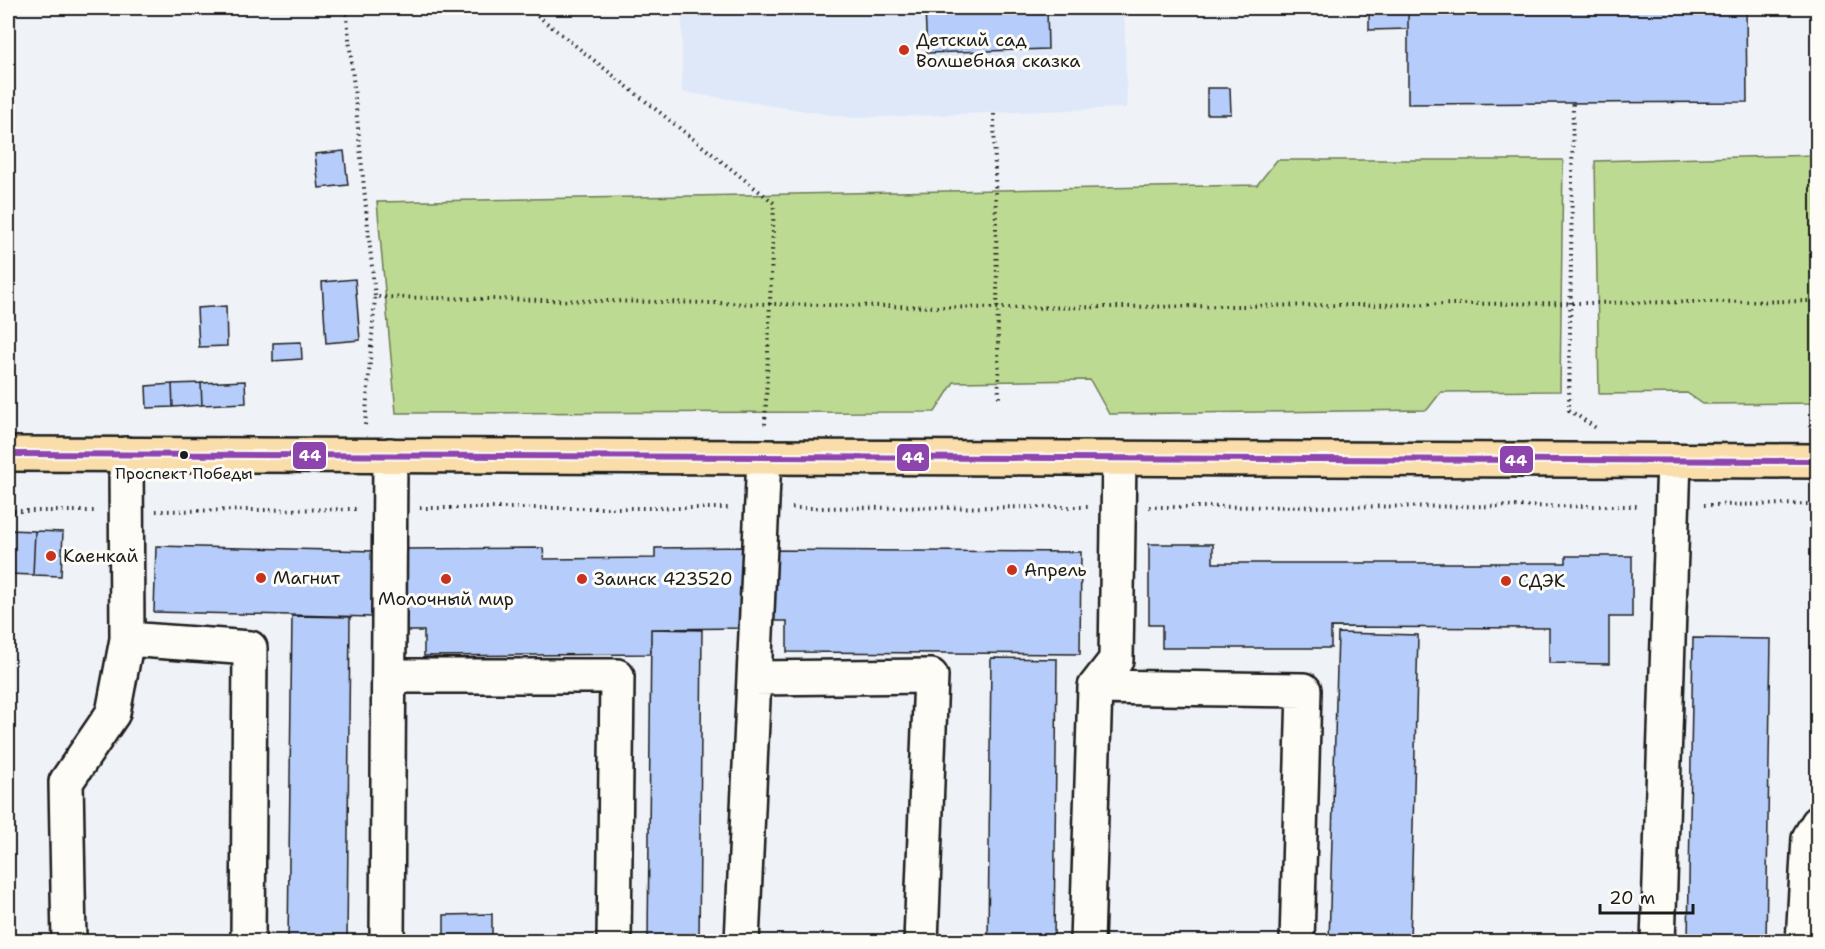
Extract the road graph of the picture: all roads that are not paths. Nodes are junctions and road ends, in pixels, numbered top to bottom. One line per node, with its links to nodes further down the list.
1 (8, 454): 2 (main road)
2 (126, 454): 3 (main road); 8 (lane)
3 (376, 455): 4 (main road); 9 (lane)
4 (764, 456): 5 (main road); 10 (lane)
5 (1119, 458): 6 (main road); 11 (lane)
6 (1674, 460): 7 (main road); 21 (lane)
7 (1818, 461)
8 (127, 639): 13 (lane); 14 (lane)
9 (389, 676): 15 (lane); 16 (lane)
10 (753, 678): 17 (lane); 18 (lane)
11 (1095, 687): 19 (lane); 20 (lane)
12 (1818, 823): 22 (lane)
13 (69, 942)
14 (248, 942)
15 (387, 942)
16 (614, 942)
17 (742, 942)
18 (921, 942)
19 (1087, 942)
20 (1296, 942)
21 (1658, 942)
22 (1803, 942)

